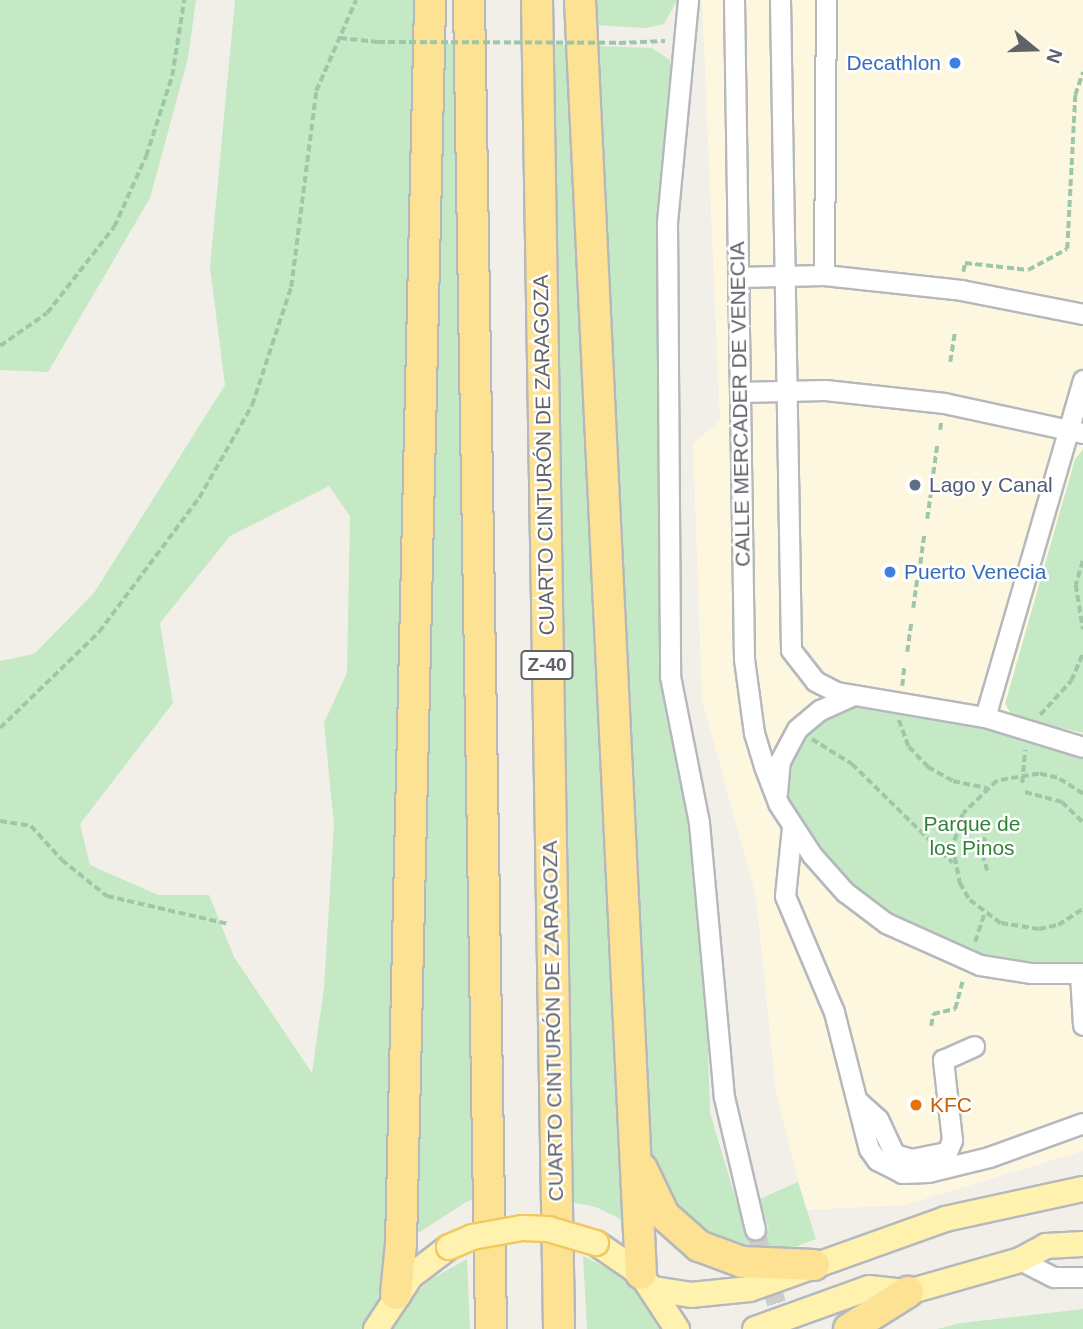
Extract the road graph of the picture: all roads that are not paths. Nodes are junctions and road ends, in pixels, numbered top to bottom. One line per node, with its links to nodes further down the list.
1 (430, 0): 37 (highway)
2 (469, 0): 39 (highway)
3 (537, 0): 40 (highway, CUARTO CINTURÓN DE ZARAGOZA / Z-40)
4 (580, 0): 28 (highway)
5 (688, 0): 30 (street)
6 (734, 0): 11 (street, CALLE MERCADER DE VENECIA)
7 (780, 0): 9 (street, CALLE MERCADER DE VENECIA)
8 (826, 0): 10 (street)
9 (782, 274): 10 (street); 11 (street); 14 (street, CALLE MERCADER DE VENECIA)
10 (824, 275): 12 (street)
11 (738, 277): 15 (street, CALLE MERCADER DE VENECIA)
12 (1083, 314)
13 (1083, 380): 16 (street)
14 (783, 391): 15 (street); 16 (street); 17 (street, CALLE MERCADER DE VENECIA)
15 (740, 392): 20 (street, CALLE MERCADER DE VENECIA)
16 (1076, 431): 18 (street)
17 (853, 695): 18 (street, CALLE MERCADER DE VENECIA); 20 (street)
18 (985, 717): 19 (street, CALLE MERCADER DE VENECIA)
19 (1083, 747)
20 (778, 803): 21 (street, CALLE MERCADER DE VENECIA)
21 (792, 827): 22 (street, CALLE MERCADER DE VENECIA); 25 (street)
22 (1081, 974): 23 (street)
23 (1083, 1020)
24 (974, 1046): 25 (street)
25 (859, 1102): 27 (street)
26 (1083, 1123): 27 (street)
27 (1074, 1134)
28 (635, 1147): 33 (highway); 35 (highway)
29 (1076, 1188): 33 (main road)
30 (755, 1229)
31 (1083, 1244): 32 (main road)
32 (1020, 1260): 34 (street); 36 (main road)
33 (814, 1265): 35 (main road)
34 (1083, 1277)
35 (647, 1282): 37 (main road, bridge); 41 (main road)
36 (908, 1292): 42 (main road); 43 (highway)
37 (396, 1294): 38 (main road)
38 (376, 1329)
39 (491, 1329)
40 (559, 1329)
41 (677, 1329)
42 (755, 1329)
43 (849, 1329)

